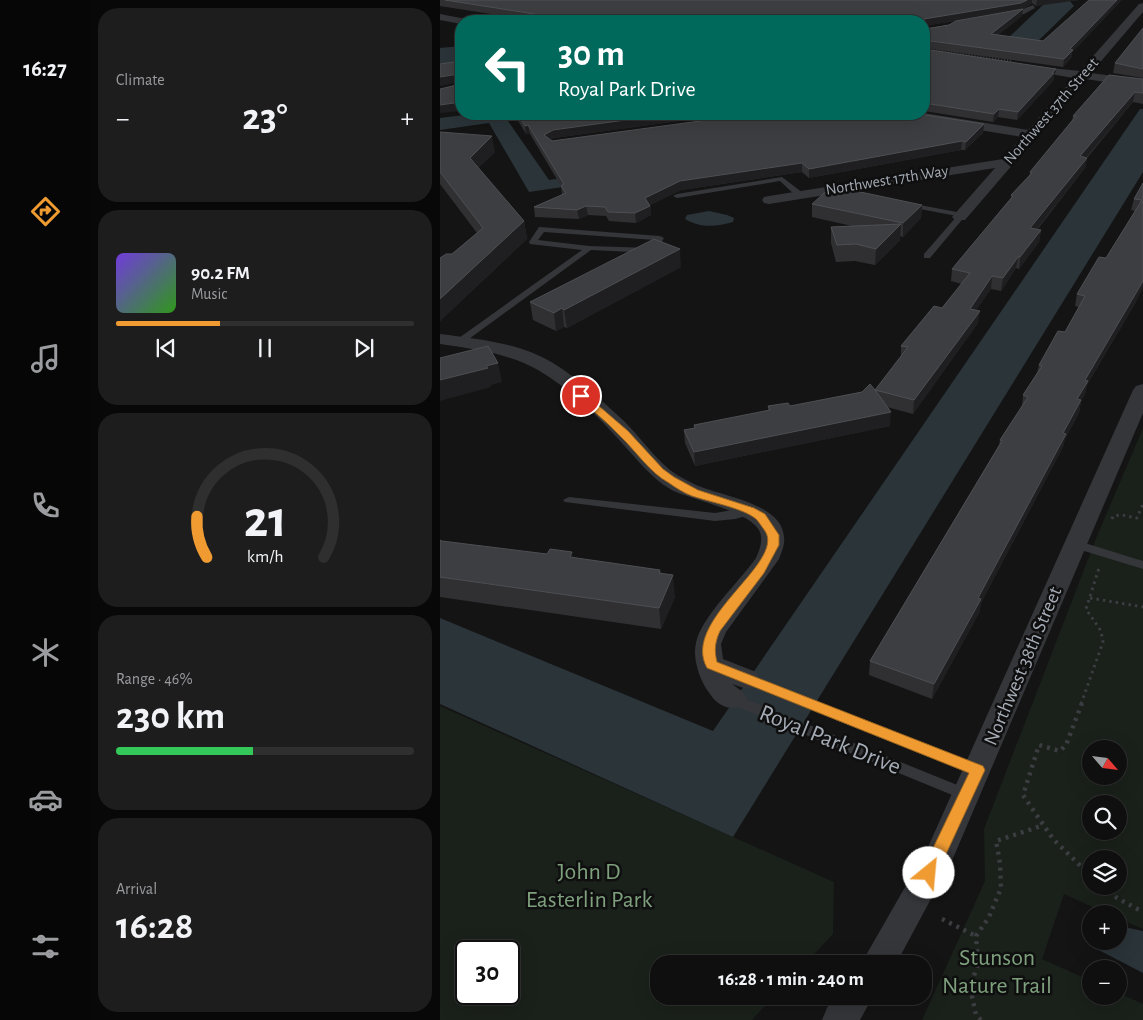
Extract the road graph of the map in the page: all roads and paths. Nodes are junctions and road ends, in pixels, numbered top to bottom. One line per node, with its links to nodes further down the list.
1 (1143, 6): 7 (street, Northwest 37th Street)
2 (1033, 7): 3 (lane)
3 (1003, 16)
4 (440, 17): 5 (street)
5 (455, 20)
6 (1018, 66): 7 (street)
7 (1083, 75): 8 (street); 10 (street, Northwest 37th Street)
8 (1143, 84)
9 (930, 118): 10 (street)
10 (1032, 134): 11 (street, Northwest 37th Street)
11 (1006, 163): 12 (street, Northwest 17th Way); 18 (street, Northwest 37th Street)
12 (835, 189): 13 (street, Northwest 17th Way); 14 (lane)
13 (800, 195): 15 (lane); 16 (street, Northwest 17th Way)
14 (864, 195)
15 (677, 196)
16 (769, 200)
17 (903, 203): 18 (lane)
18 (961, 216): 20 (lane)
19 (589, 248): 19 (lane); 21 (lane)
20 (927, 256)
21 (450, 340): 25 (street, Royal Park Drive)
22 (1142, 393): 26 (street, Northwest 38th Street)
23 (569, 500): 25 (lane)
24 (1143, 504): 27 (path)
25 (750, 511): 31 (street, Royal Park Drive)
26 (1075, 544): 27 (lane); 32 (street, Northwest 38th Street)
27 (1102, 552): 28 (lane); 29 (path)
28 (1143, 565)
29 (1090, 598): 30 (path); 33 (path)
30 (1143, 607)
31 (740, 689): 32 (lane, Royal Park Drive); 32 (lane, Royal Park Drive)
32 (973, 783): 39 (street, Northwest 38th Street)
33 (1041, 826): 34 (path); 38 (path)
34 (1082, 869)
35 (1114, 895): 36 (path)
36 (1143, 912)
37 (942, 919): 38 (path)
38 (976, 936): 42 (path)
39 (883, 955)
40 (850, 1005): 41 (street)
41 (839, 1020)
42 (981, 1020)

